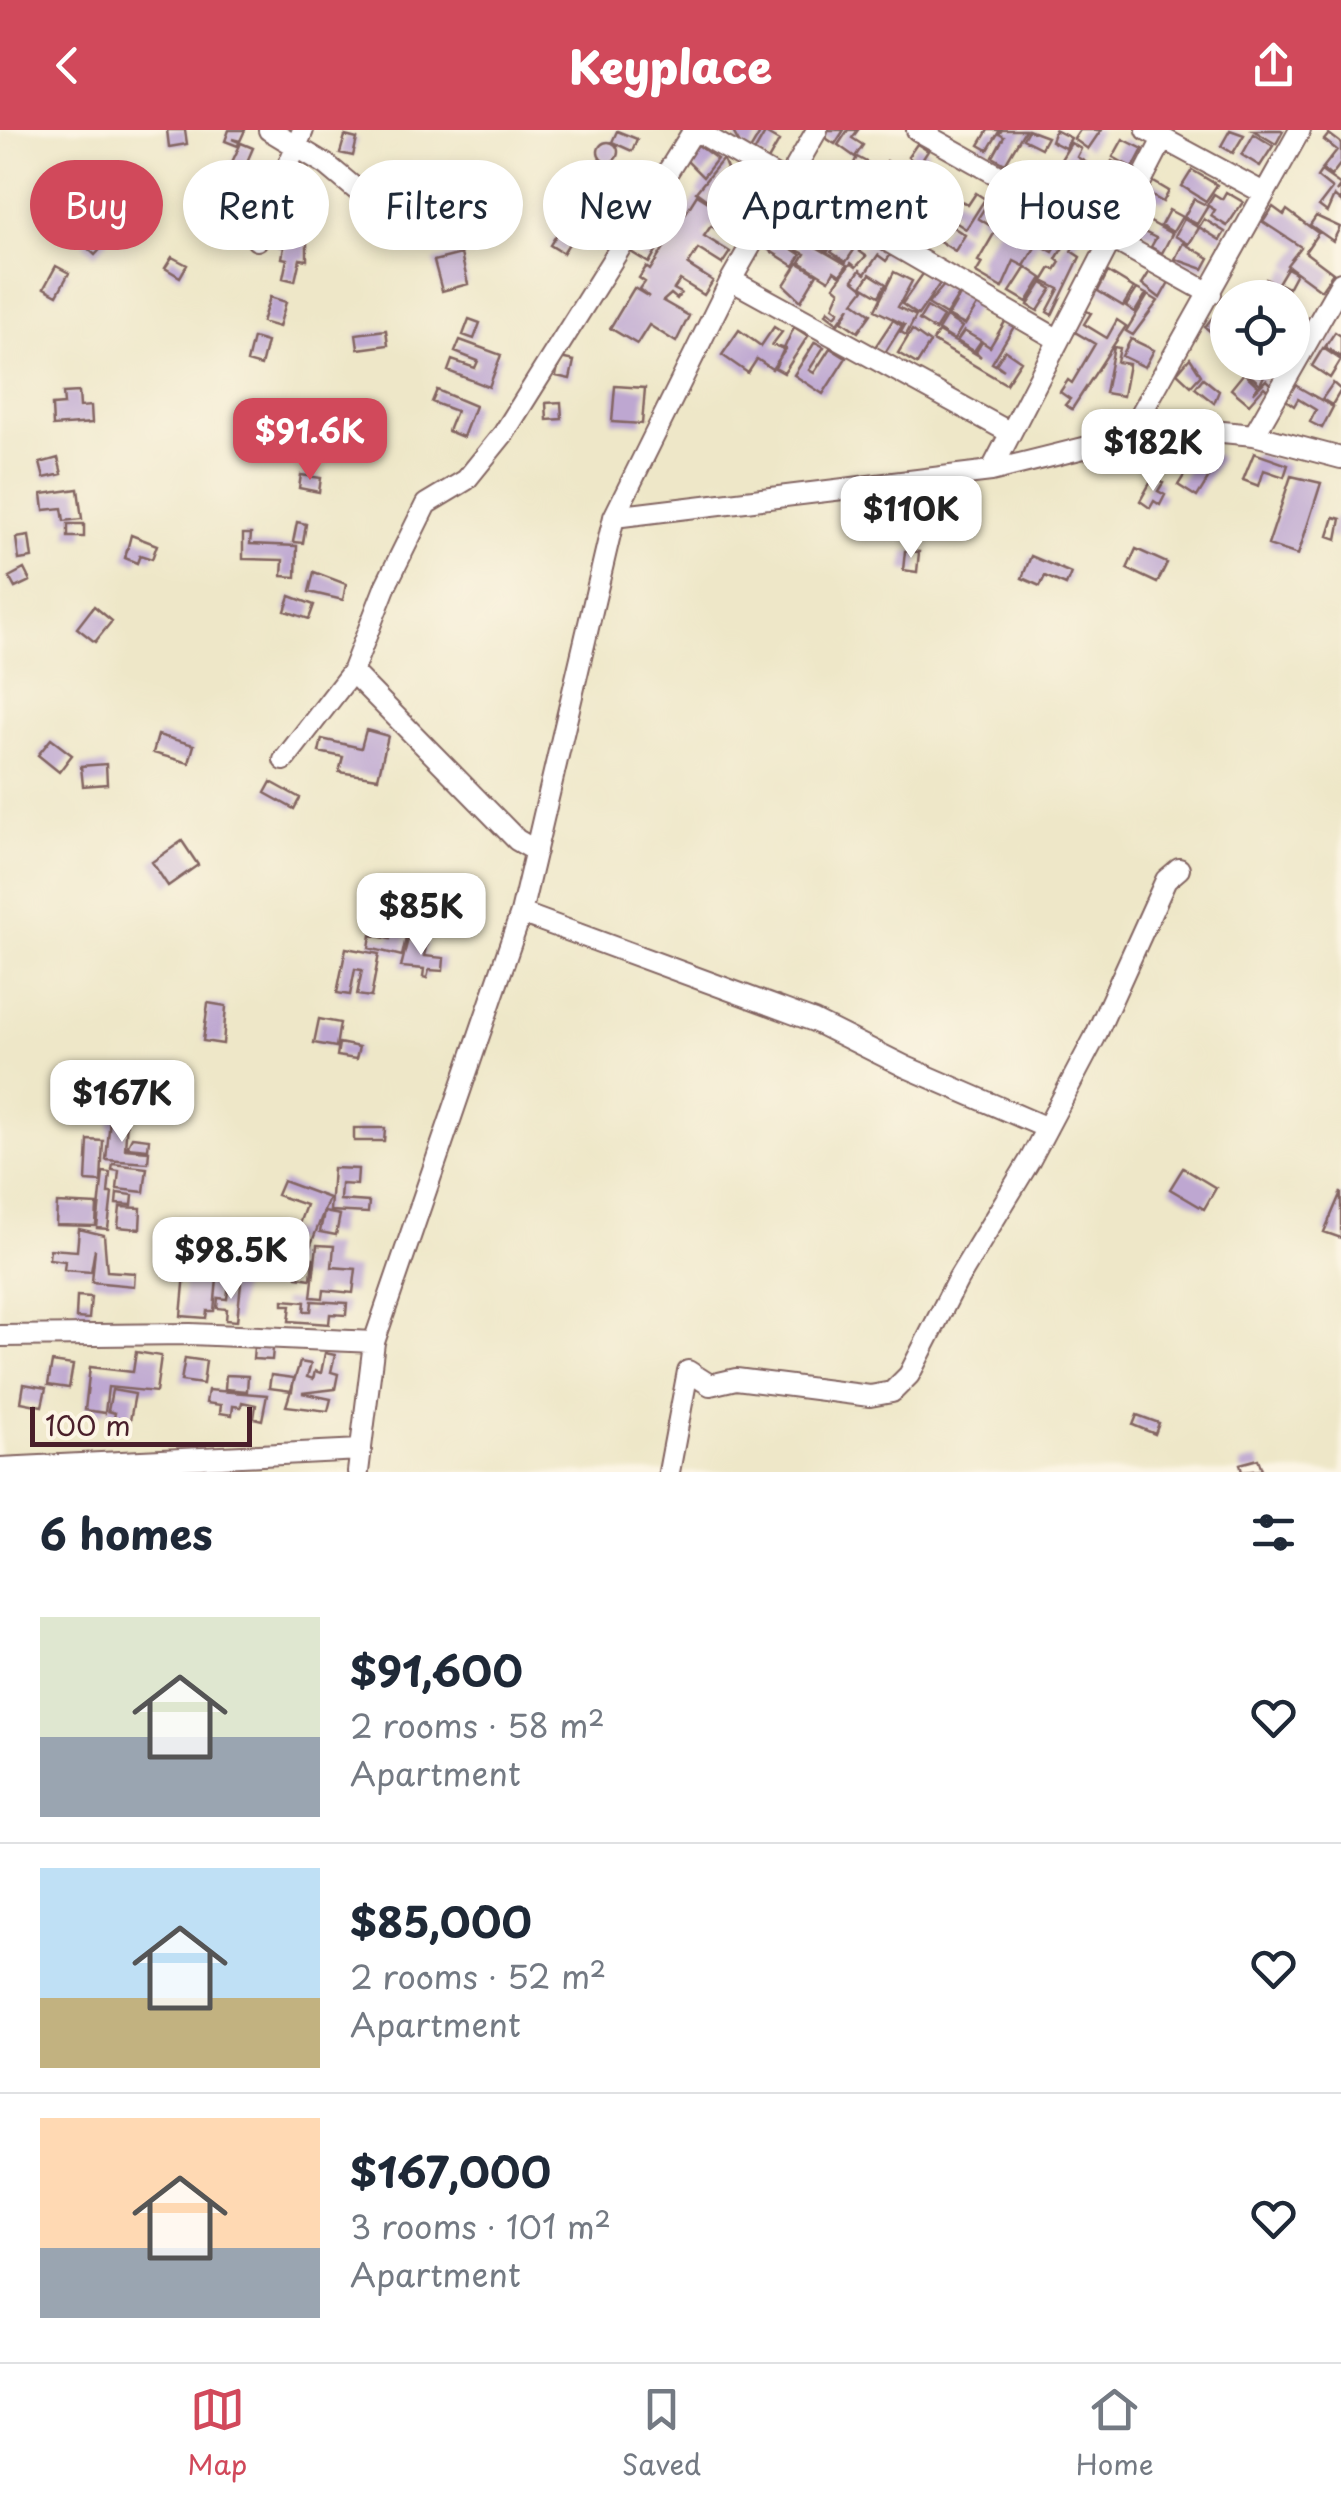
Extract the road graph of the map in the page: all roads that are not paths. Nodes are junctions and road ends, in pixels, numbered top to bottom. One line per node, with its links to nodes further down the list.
1 (269, 130): 7 (street)
2 (694, 130): 8 (street); 30 (street)
3 (817, 130): 9 (street)
4 (917, 130): 11 (street)
5 (1300, 130): 13 (street)
6 (1155, 135): 10 (street); 13 (street)
7 (300, 137): 12 (street)
8 (747, 160)
9 (799, 160)
10 (1144, 160)
11 (984, 168)
12 (349, 182)
13 (1262, 192): 19 (street)
14 (747, 250): 18 (street)
15 (903, 250): 23 (street)
16 (1103, 250): 23 (street)
17 (1131, 250): 21 (street)
18 (730, 280): 24 (street); 29 (street)
19 (1218, 280)
20 (1341, 284): 25 (street)
21 (1210, 293)
22 (1210, 296): 26 (street)
23 (1057, 339): 24 (street)
24 (1009, 432): 28 (street)
25 (1254, 435): 26 (street); 27 (street)
26 (1128, 437): 28 (street)
27 (1341, 458)
28 (991, 471): 29 (street)
29 (614, 517): 32 (street)
30 (352, 672): 31 (street); 32 (street)
31 (284, 760)
32 (536, 851): 34 (street)
33 (1179, 869): 35 (street)
34 (521, 913): 35 (street); 37 (street)
35 (1047, 1128): 41 (street)
36 (0, 1336): 37 (street)
37 (374, 1342): 38 (street)
38 (361, 1450): 39 (street); 40 (street)
39 (0, 1468)
40 (358, 1472)
41 (669, 1472)

